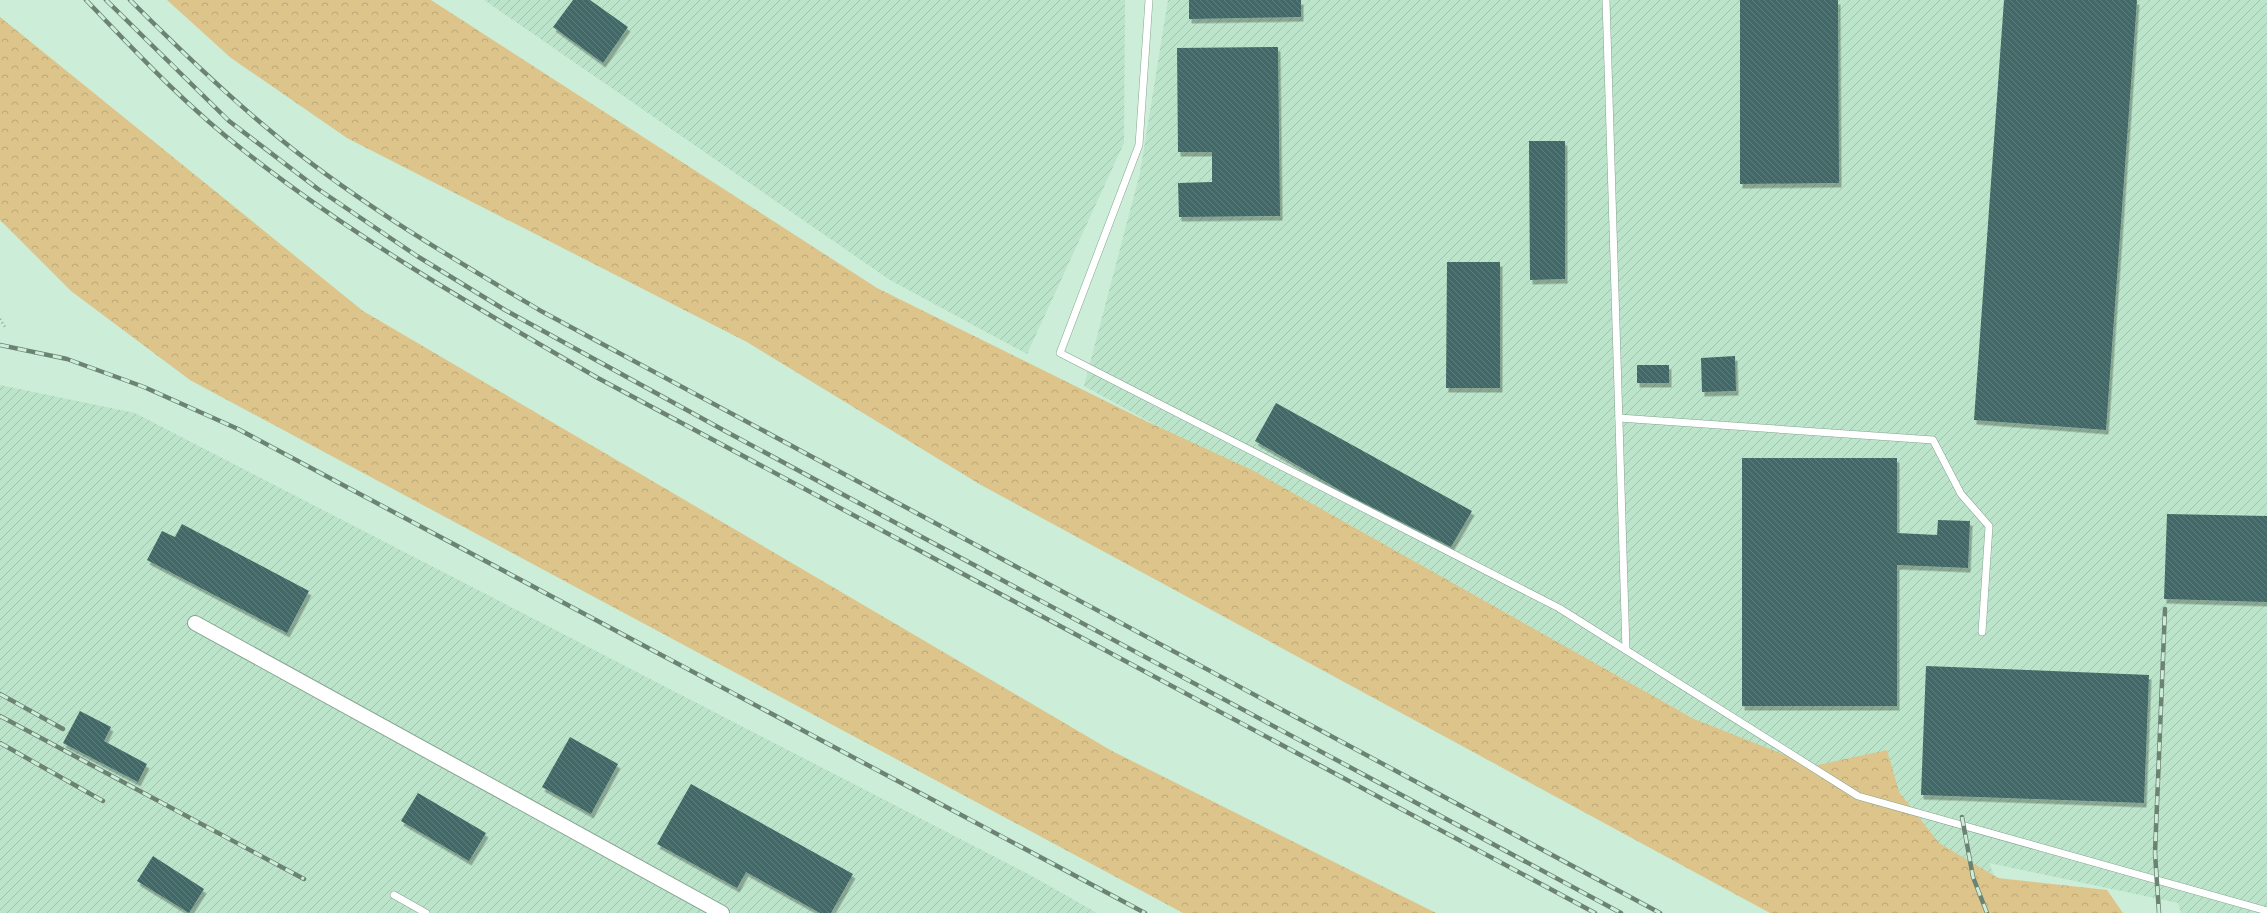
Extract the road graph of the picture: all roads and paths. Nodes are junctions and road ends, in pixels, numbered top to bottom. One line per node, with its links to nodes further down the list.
1 (1149, 0): 8 (lane)
2 (1606, 0): 5 (lane)
3 (0, 319): 4 (path)
4 (5, 327)
5 (1619, 418): 7 (lane); 8 (lane)
6 (195, 623): 12 (street)
7 (1982, 632)
8 (1626, 650): 10 (lane)
9 (394, 895): 11 (lane)
10 (2267, 911)
11 (426, 913)
12 (722, 913)

